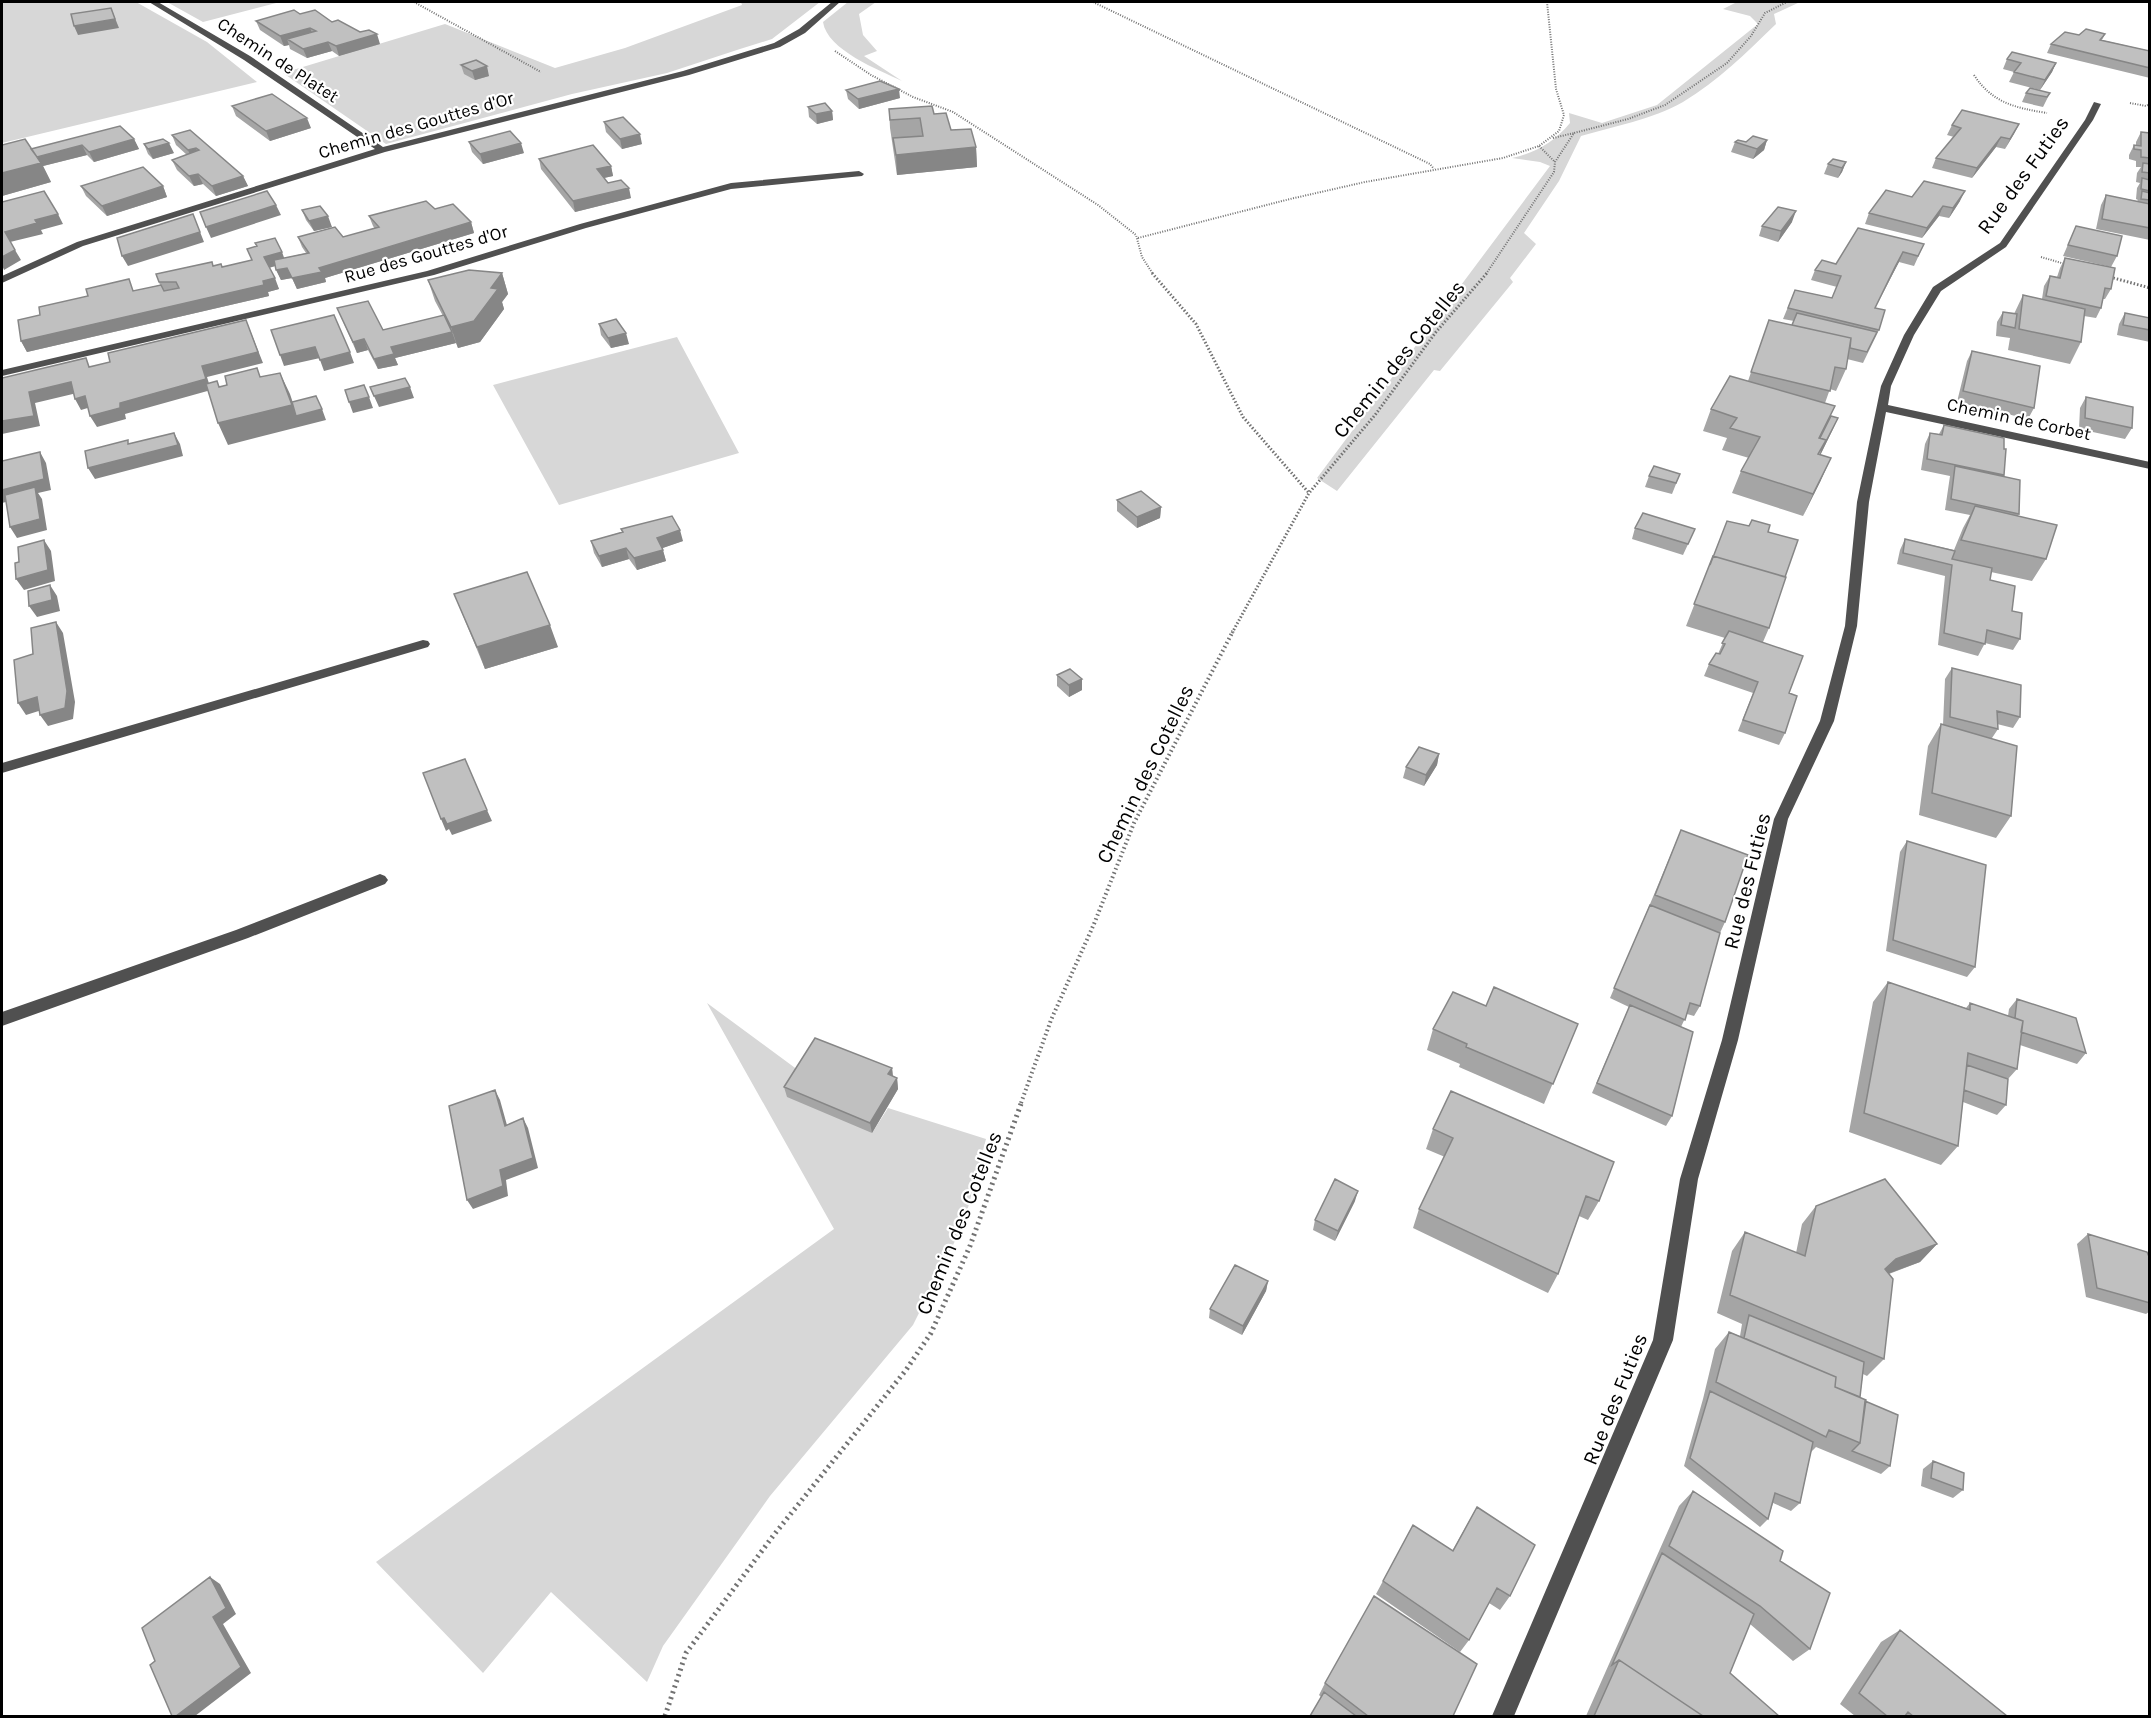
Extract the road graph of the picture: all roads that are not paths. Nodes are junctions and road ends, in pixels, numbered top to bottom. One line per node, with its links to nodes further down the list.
1 (153, 2): 4 (street, Chemin de Platet)
2 (836, 2): 4 (street, Chemin des Gouttes d'Or)
3 (2097, 104): 8 (street, Rue des Futies)
4 (382, 150): 6 (street, Chemin des Gouttes d'Or)
5 (859, 174): 7 (street, Rue des Gouttes d'Or)
6 (2, 280)
7 (2, 373)
8 (1880, 407): 9 (street, Chemin de Corbet); 14 (street, Rue des Futies)
9 (2150, 466)
10 (423, 644): 11 (street)
11 (2, 768)
12 (380, 880): 13 (street)
13 (2, 1019)
14 (1503, 1716)

